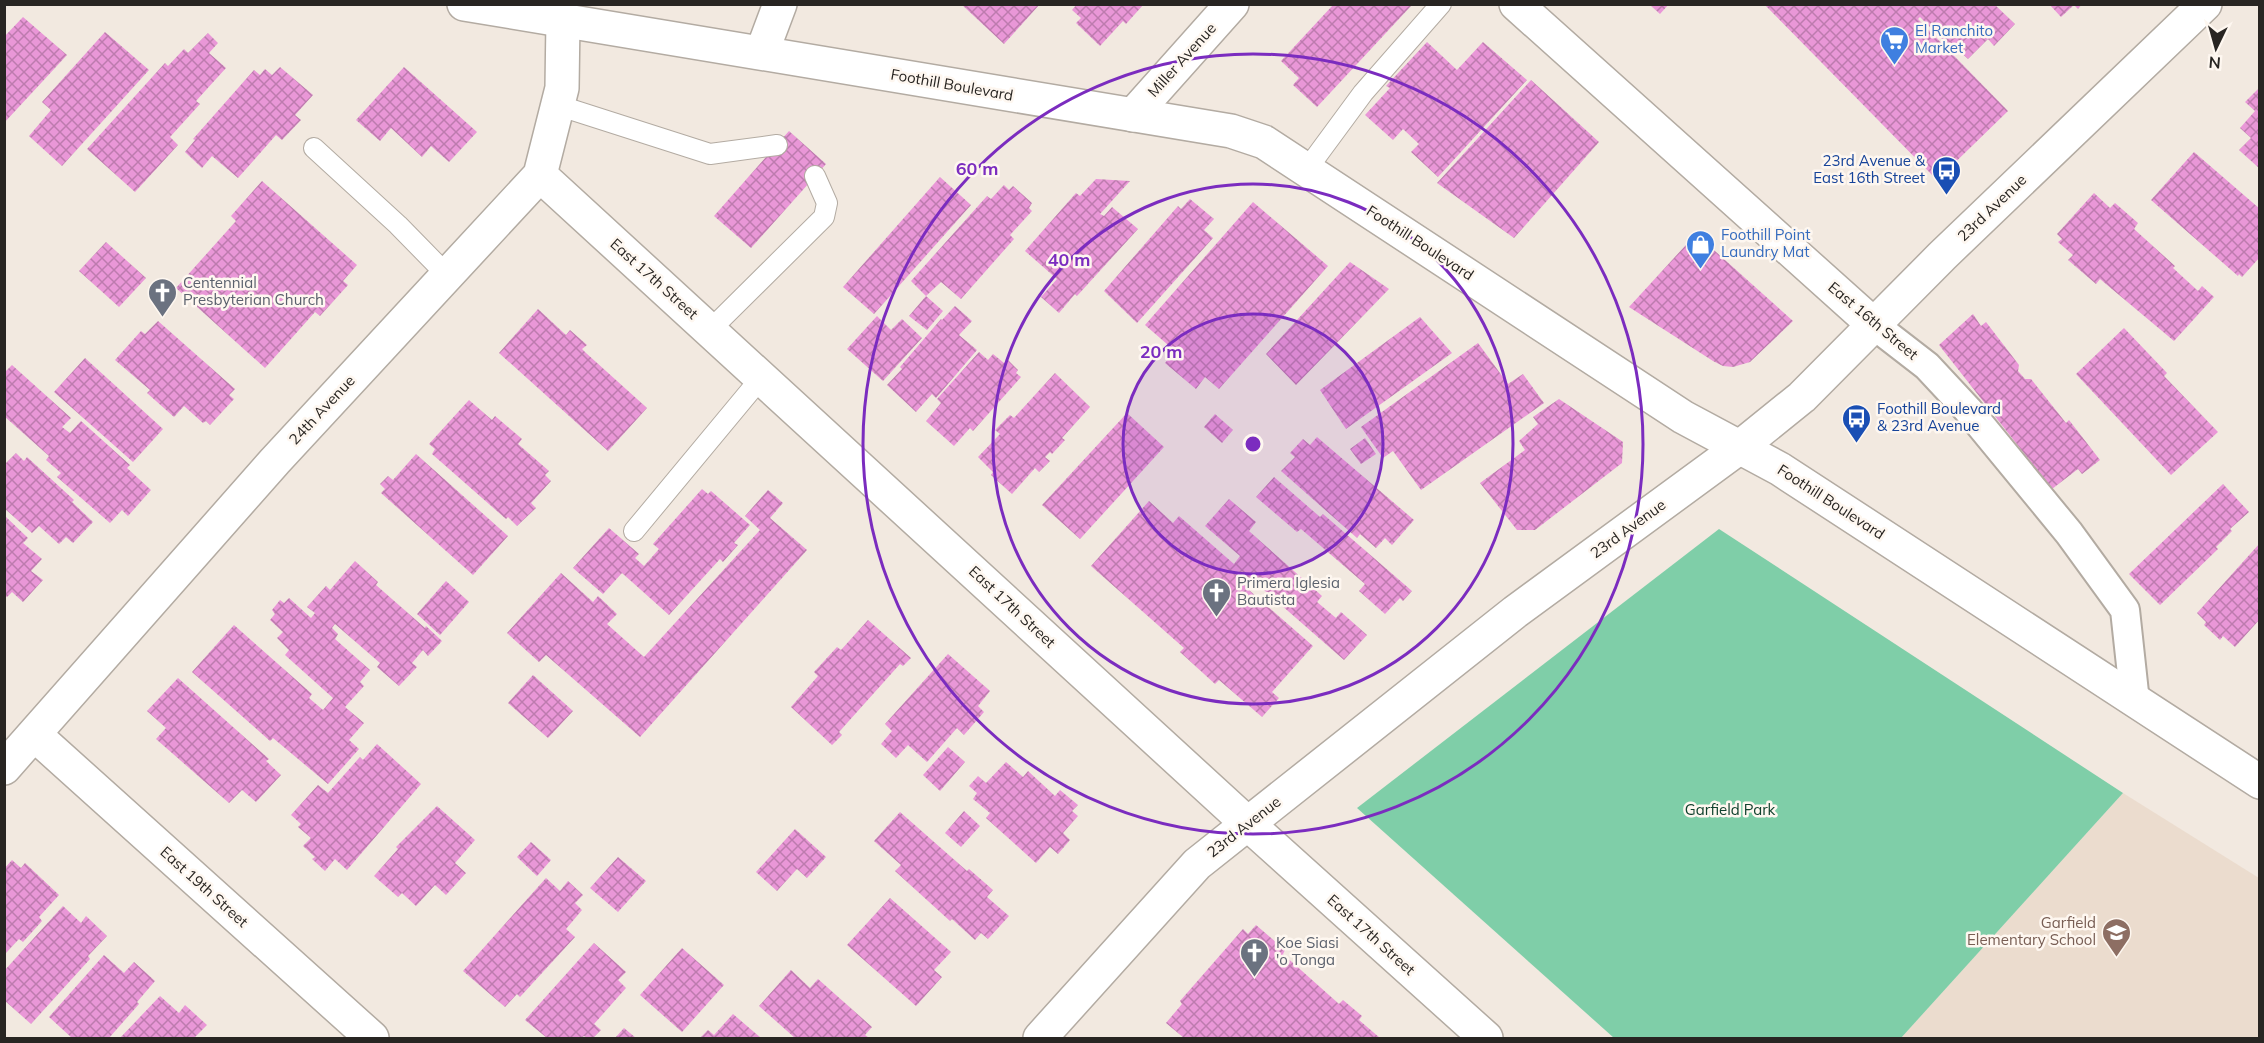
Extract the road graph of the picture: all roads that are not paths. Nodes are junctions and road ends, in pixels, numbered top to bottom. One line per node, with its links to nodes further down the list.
1 (464, 4): 7 (street, Foothill Boulevard)
2 (780, 4): 8 (street)
3 (1232, 4): 10 (street, Miller Avenue)
4 (1441, 4): 13 (lane)
5 (1516, 4): 17 (street, East 16th Street)
6 (2205, 4): 17 (street, 23rd Avenue)
7 (563, 20): 8 (street, Foothill Boulevard); 9 (street, 24th Avenue)
8 (762, 52): 10 (street, Foothill Boulevard)
9 (557, 105): 11 (lane); 14 (street, 24th Avenue)
10 (1133, 115): 13 (street, Foothill Boulevard)
11 (777, 145)
12 (314, 148): 16 (lane)
13 (1307, 169): 20 (street, Foothill Boulevard)
14 (540, 175): 16 (street, 24th Avenue); 18 (street, East 17th Street)
15 (815, 176): 18 (lane)
16 (447, 275): 23 (street, 24th Avenue)
17 (1874, 325): 20 (street, 23rd Avenue); 22 (street, East 16th Street)
18 (710, 330): 19 (street, East 17th Street)
19 (761, 378): 21 (lane); 26 (street, East 17th Street)
20 (1740, 447): 22 (street, Foothill Boulevard); 26 (street, 23rd Avenue)
21 (634, 531)
22 (2135, 702): 25 (street, Foothill Boulevard)
23 (35, 735): 24 (street, 24th Avenue); 27 (street, East 19th Street)
24 (4, 768)
25 (2259, 782)
26 (1248, 824): 28 (street, 23rd Avenue); 29 (street, East 17th Street)
27 (372, 1038)
28 (1040, 1038)
29 (1486, 1038)

